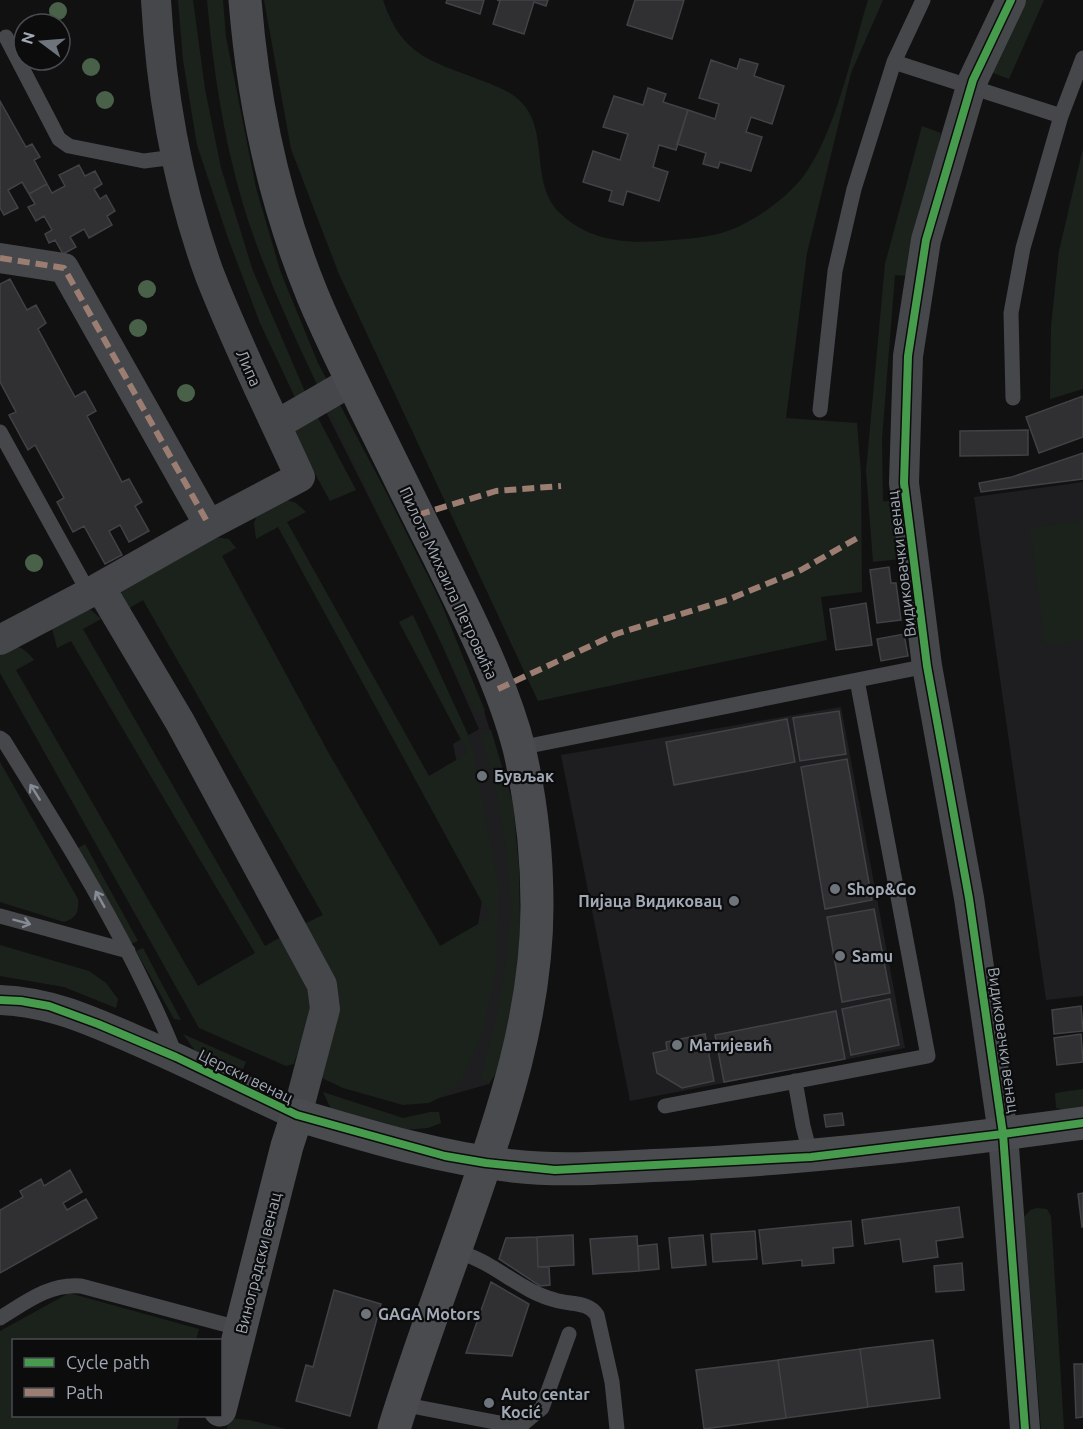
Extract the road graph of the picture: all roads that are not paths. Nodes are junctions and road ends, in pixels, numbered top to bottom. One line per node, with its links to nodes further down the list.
1 (156, 0): 10 (street, Липа)
2 (245, 0): 12 (main road, Пилота Михаила Петровића)
3 (923, 0): 7 (lane)
4 (1011, 0): 8 (street, Видиковачки венац)
5 (6, 36): 10 (lane)
6 (1083, 58): 9 (lane)
7 (894, 62): 8 (lane); 14 (lane)
8 (971, 87): 9 (lane); 20 (street, Видиковачки венац)
9 (1061, 116): 13 (lane)
10 (175, 157): 15 (street, Липа)
11 (0, 258): 17 (street)
12 (352, 381): 15 (street); 23 (main road, Пилота Михаила Петровића)
13 (1013, 398)
14 (820, 410)
15 (276, 425): 17 (street, Липа)
16 (0, 432): 18 (lane)
17 (209, 525): 18 (street, Липа)
18 (94, 590): 19 (street, Липа); 30 (street)
19 (0, 640)
20 (927, 666): 21 (lane); 32 (street, Видиковачки венац)
21 (857, 680): 23 (lane); 28 (lane)
22 (0, 738): 25 (lane, one-way to 22)
23 (519, 748): 34 (main road, Пилота Михаила Петровића)
24 (0, 916): 25 (lane, one-way to 25)
25 (128, 951): 27 (lane)
26 (0, 1000): 27 (street, Церски венац)
27 (176, 1057): 30 (street, Церски венац)
28 (795, 1082): 29 (lane); 33 (lane)
29 (665, 1106)
30 (297, 1115): 34 (main road, Церски венац); 37 (main road, Виноградски венац)
31 (1083, 1123): 32 (main road, Видиковачки венац)
32 (1003, 1134): 33 (main road, Видиковачки венац); 43 (street, Видиковачки венац)
33 (811, 1156): 34 (main road, Видиковачки венац)
34 (486, 1163): 35 (main road, Пилота Михаила Петровића)
35 (456, 1250): 40 (main road, Пилота Михаила Петровића); 42 (lane)
36 (0, 1318): 37 (lane)
37 (242, 1329): 39 (main road, Виноградски венац)
38 (569, 1334): 41 (lane)
39 (222, 1403)
40 (397, 1417): 41 (lane)
41 (513, 1426)
42 (617, 1429)
43 (1025, 1429)

